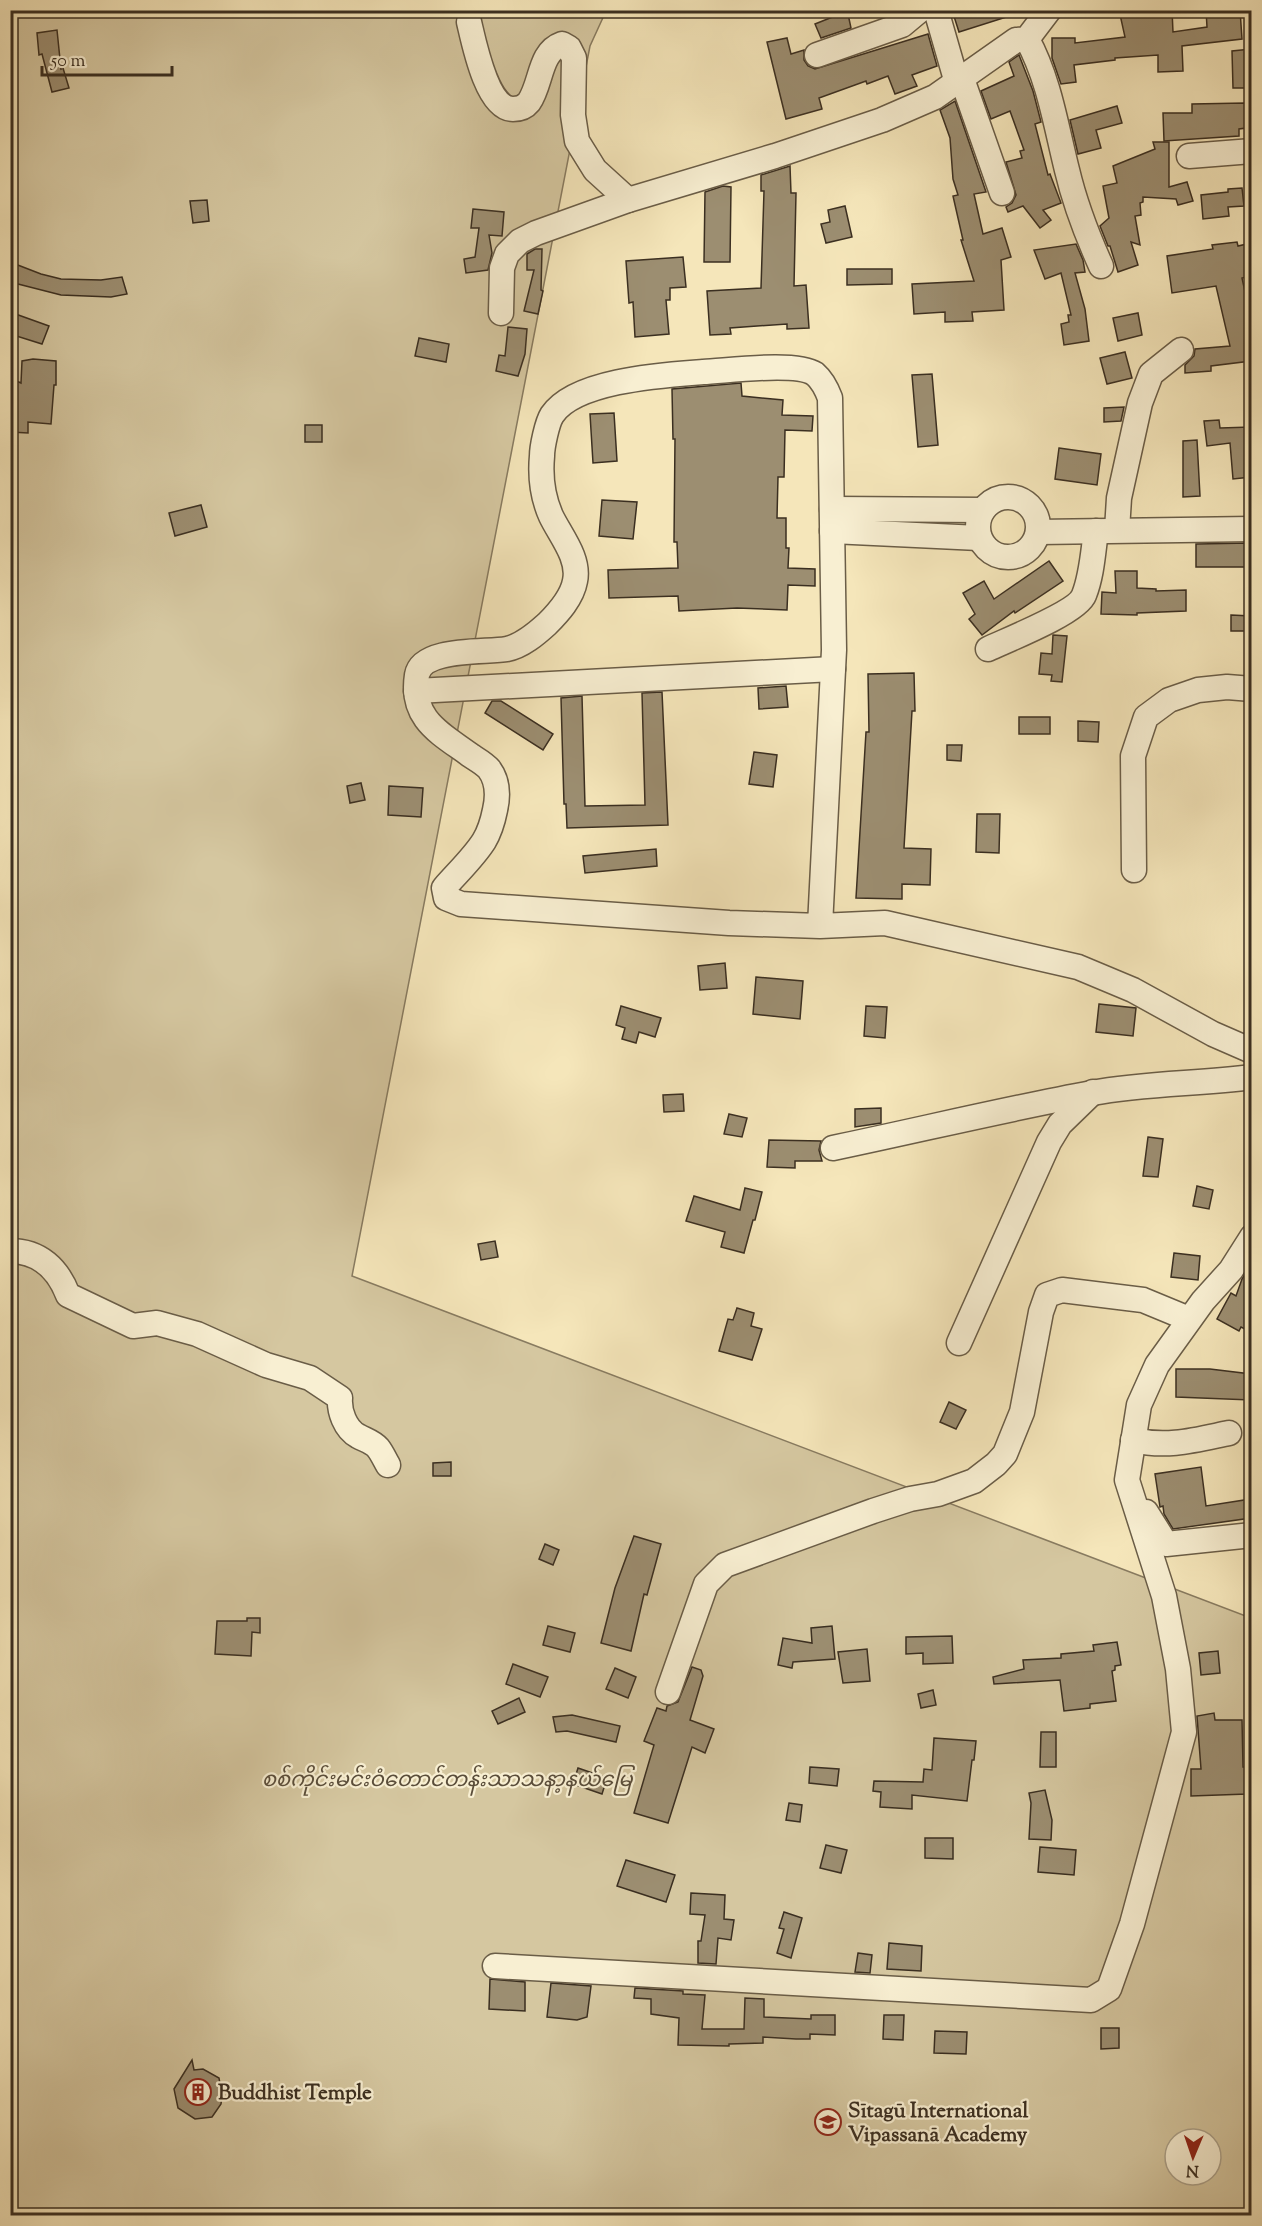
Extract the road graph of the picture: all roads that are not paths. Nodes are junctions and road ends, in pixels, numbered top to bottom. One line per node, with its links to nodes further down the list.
1 (920, 10): 6 (street)
2 (936, 10): 7 (street)
3 (1049, 10): 5 (street)
4 (469, 22): 11 (street)
5 (1027, 39): 7 (street); 12 (street)
6 (817, 55)
7 (959, 81): 10 (street); 11 (street)
8 (1251, 151): 9 (street)
9 (1189, 156)
10 (1002, 193)
11 (628, 200): 13 (street)
12 (1101, 266)
13 (501, 313)
14 (1181, 350): 18 (street)
15 (983, 510): 16 (street); 19 (street); 20 (street)
16 (832, 520): 20 (street); 22 (street); 24 (street)
17 (1251, 529): 18 (street)
18 (1106, 530): 19 (street); 21 (street)
19 (1038, 532): 20 (street)
20 (980, 538)
21 (988, 649)
22 (833, 669): 24 (street); 26 (street)
23 (1251, 690): 25 (street)
24 (416, 691): 26 (street)
25 (1134, 870)
26 (820, 926): 27 (street)
27 (1251, 1051)
28 (1251, 1077): 29 (street)
29 (1094, 1092): 30 (street); 34 (street)
30 (833, 1149)
31 (1251, 1237): 33 (street)
32 (10, 1251): 37 (street)
33 (1189, 1319): 36 (street); 40 (street)
34 (959, 1343)
35 (1229, 1433): 36 (street)
36 (1133, 1440): 38 (street)
37 (388, 1465)
38 (1127, 1480): 39 (street); 41 (street)
39 (1251, 1535)
40 (668, 1692)
41 (495, 1966)

